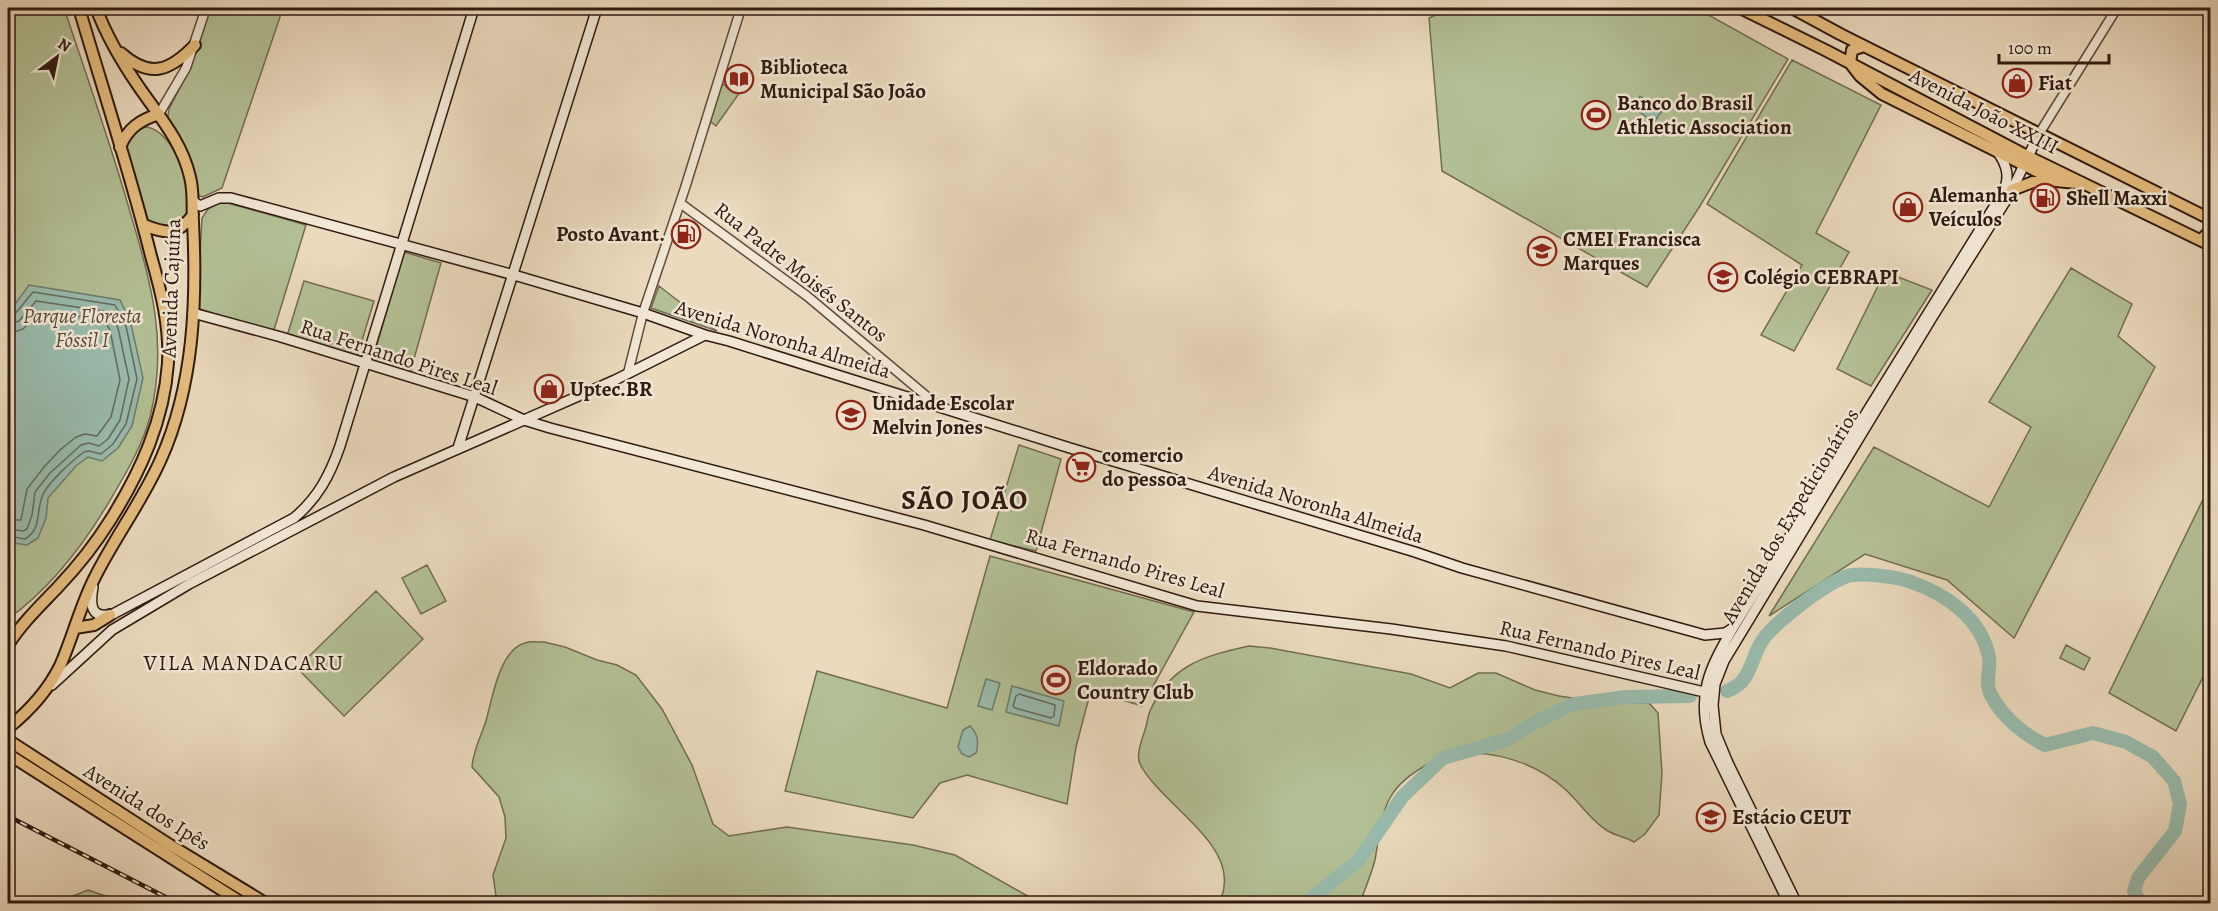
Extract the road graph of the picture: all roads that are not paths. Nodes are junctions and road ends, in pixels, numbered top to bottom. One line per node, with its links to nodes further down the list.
1 (78, 8): 18 (main road, Avenida Cajuína)
2 (96, 8): 11 (main road, Avenida Cajuína)
3 (206, 8): 12 (street)
4 (474, 8): 31 (main road)
5 (597, 8): 32 (main road)
6 (741, 8): 25 (street)
7 (1740, 8): 14 (main road, Avenida João XXIII)
8 (1792, 8): 10 (main road, Avenida João XXIII)
9 (2117, 8): 17 (street)
10 (1840, 34): 13 (main road, Avenida João XXIII); 14 (main road)
11 (108, 38): 12 (main road); 16 (main road, Avenida Cajuína)
12 (195, 45): 16 (street)
13 (1864, 46): 15 (main road); 17 (main road, Avenida João XXIII)
14 (1827, 51): 15 (main road, Avenida João XXIII)
15 (1850, 63): 19 (main road); 20 (main road, Avenida João XXIII)
16 (159, 114): 18 (main road); 24 (main road, Avenida Cajuína)
17 (2039, 134): 20 (main road, Avenida dos Expedicionários); 27 (main road, Avenida João XXIII)
18 (120, 147): 28 (main road, Avenida Cajuína)
19 (1997, 151): 20 (main road); 23 (main road)
20 (2025, 160): 21 (main road); 22 (main road, Avenida João XXIII); 23 (main road, Avenida dos Expedicionários)
21 (2056, 181): 22 (main road); 23 (main road)
22 (2085, 184): 30 (main road, Avenida João XXIII)
23 (2009, 188): 47 (main road, Avenida dos Expedicionários); 52 (main road, Avenida dos Expedicionários)
24 (194, 202): 26 (main road, Avenida Cajuína); 31 (main road, Avenida Noronha Almeida)
25 (680, 203): 34 (street); 39 (street, Rua Padre Moisés Santos)
26 (193, 215): 28 (main road); 33 (main road, Avenida Cajuína)
27 (2210, 220)
28 (144, 225): 45 (main road, Avenida Cajuína)
29 (2211, 231): 30 (main road)
30 (2206, 243)
31 (400, 244): 32 (main road, Avenida Noronha Almeida); 36 (main road)
32 (514, 275): 34 (main road, Avenida Noronha Almeida); 38 (main road)
33 (193, 313): 36 (main road, Rua Fernando Pires Leal); 42 (main road, Avenida Cajuína)
34 (644, 313): 35 (main road, Avenida Noronha Almeida); 37 (street)
35 (705, 335): 37 (main road); 39 (main road, Avenida Noronha Almeida)
36 (366, 364): 38 (main road, Rua Fernando Pires Leal); 43 (main road)
37 (628, 373): 40 (main road)
38 (475, 398): 40 (main road, Rua Fernando Pires Leal); 41 (main road)
39 (937, 405): 49 (main road, Avenida Noronha Almeida)
40 (524, 420): 41 (main road); 53 (main road, Rua Fernando Pires Leal)
41 (458, 447): 43 (main road)
42 (94, 579): 44 (main road); 46 (main road, Avenida Cajuína)
43 (179, 584): 44 (main road); 54 (main road)
44 (110, 615): 46 (main road)
45 (24, 621): 48 (main road); 50 (main road, Avenida Cajuína)
46 (75, 628): 54 (main road, Avenida Cajuína)
47 (1733, 628): 49 (main road); 51 (main road, Avenida dos Expedicionários)
48 (8, 633)
49 (1705, 635): 51 (main road)
50 (8, 645)
51 (1720, 651): 52 (main road); 53 (main road, Avenida dos Expedicionários)
52 (1724, 661): 53 (main road, Avenida dos Expedicionários)
53 (1709, 693): 60 (main road, Avenida dos Expedicionários); 61 (main road, Avenida dos Expedicionários)
54 (37, 699): 55 (main road, Avenida Cajuína)
55 (8, 728)
56 (8, 740): 59 (main road, Avenida dos Ipês)
57 (8, 754): 58 (main road, Avenida dos Ipês)
58 (244, 903)
59 (267, 903)
60 (1789, 903)
61 (1797, 903)

